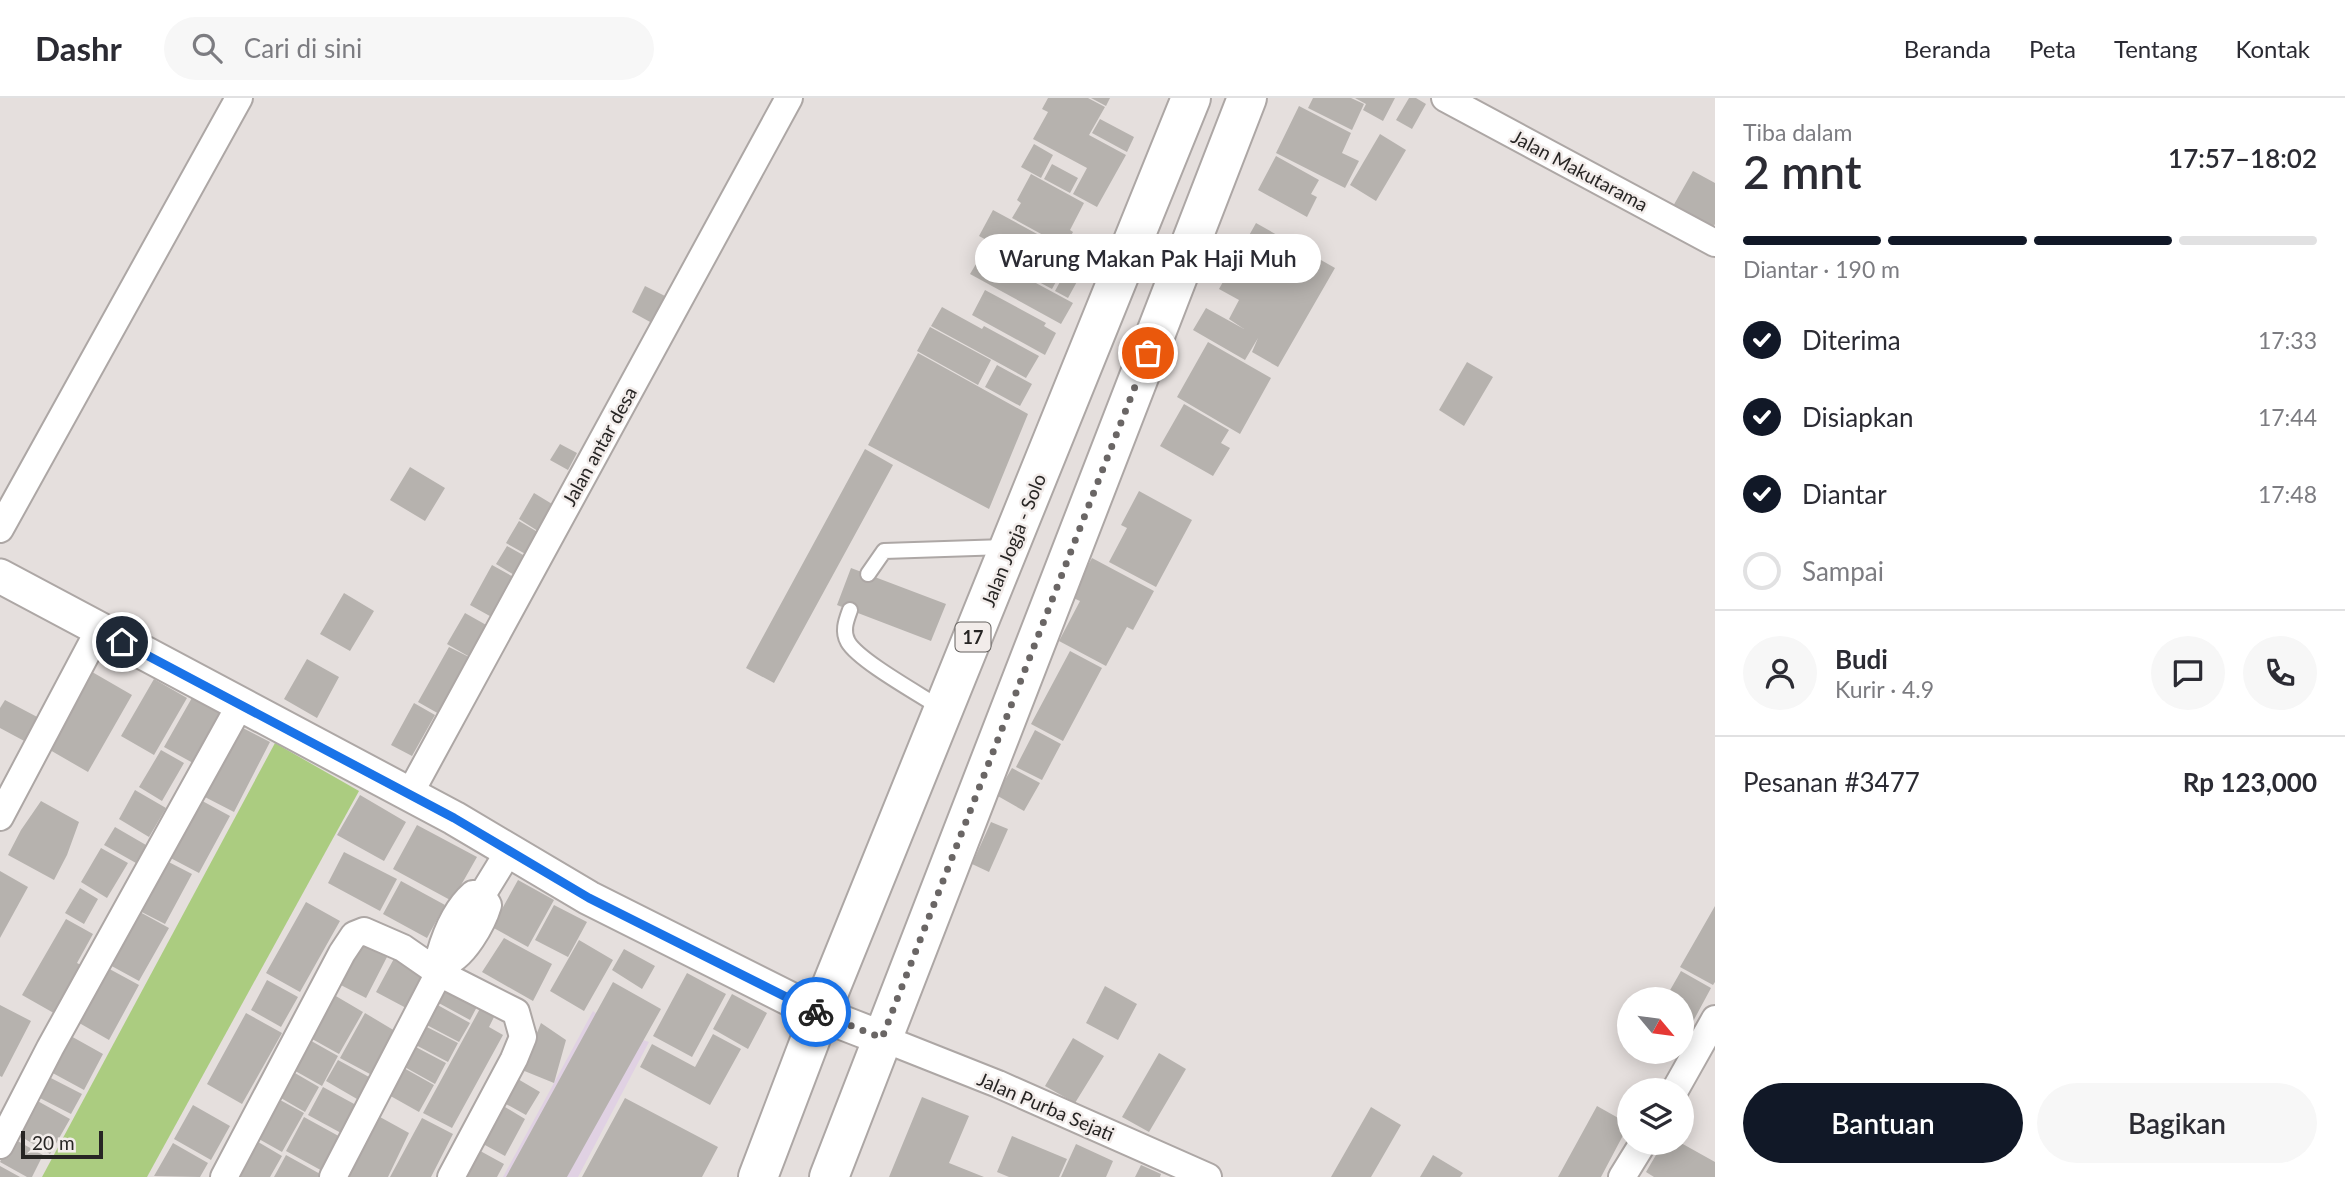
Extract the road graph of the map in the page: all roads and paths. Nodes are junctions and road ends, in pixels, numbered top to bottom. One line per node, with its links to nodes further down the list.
1 (239, 98): 7 (street)
2 (789, 98): 15 (street, Jalan antar desa)
3 (1191, 98): 8 (highway, Jalan Jogja - Solo / 17)
4 (1247, 98): 21 (highway)
5 (1445, 98): 6 (street, Jalan Makutarama)
6 (1715, 243)
7 (0, 529)
8 (1010, 547): 9 (lane); 14 (highway, Jalan Jogja - Solo / 17)
9 (868, 574)
10 (0, 576): 12 (street)
11 (850, 610): 14 (lane)
12 (99, 630): 13 (street); 16 (street)
13 (240, 705): 15 (street); 23 (street)
14 (943, 709): 19 (highway, Jalan Jogja - Solo / 17)
15 (409, 794): 17 (street)
16 (0, 817)
17 (509, 851): 18 (street); 19 (street)
18 (442, 968): 25 (street); 26 (street); 27 (street)
19 (820, 1014): 21 (street); 28 (highway, Jalan Jogja - Solo / 17)
20 (1715, 1020): 22 (street)
21 (882, 1038): 29 (highway); 30 (street, Jalan Purba Sejati)
22 (1682, 1078)
23 (0, 1144)
24 (1636, 1155): 31 (street)
25 (224, 1177)
26 (333, 1177)
27 (451, 1177)
28 (758, 1177)
29 (829, 1177)
30 (1208, 1177)
31 (1622, 1177)

